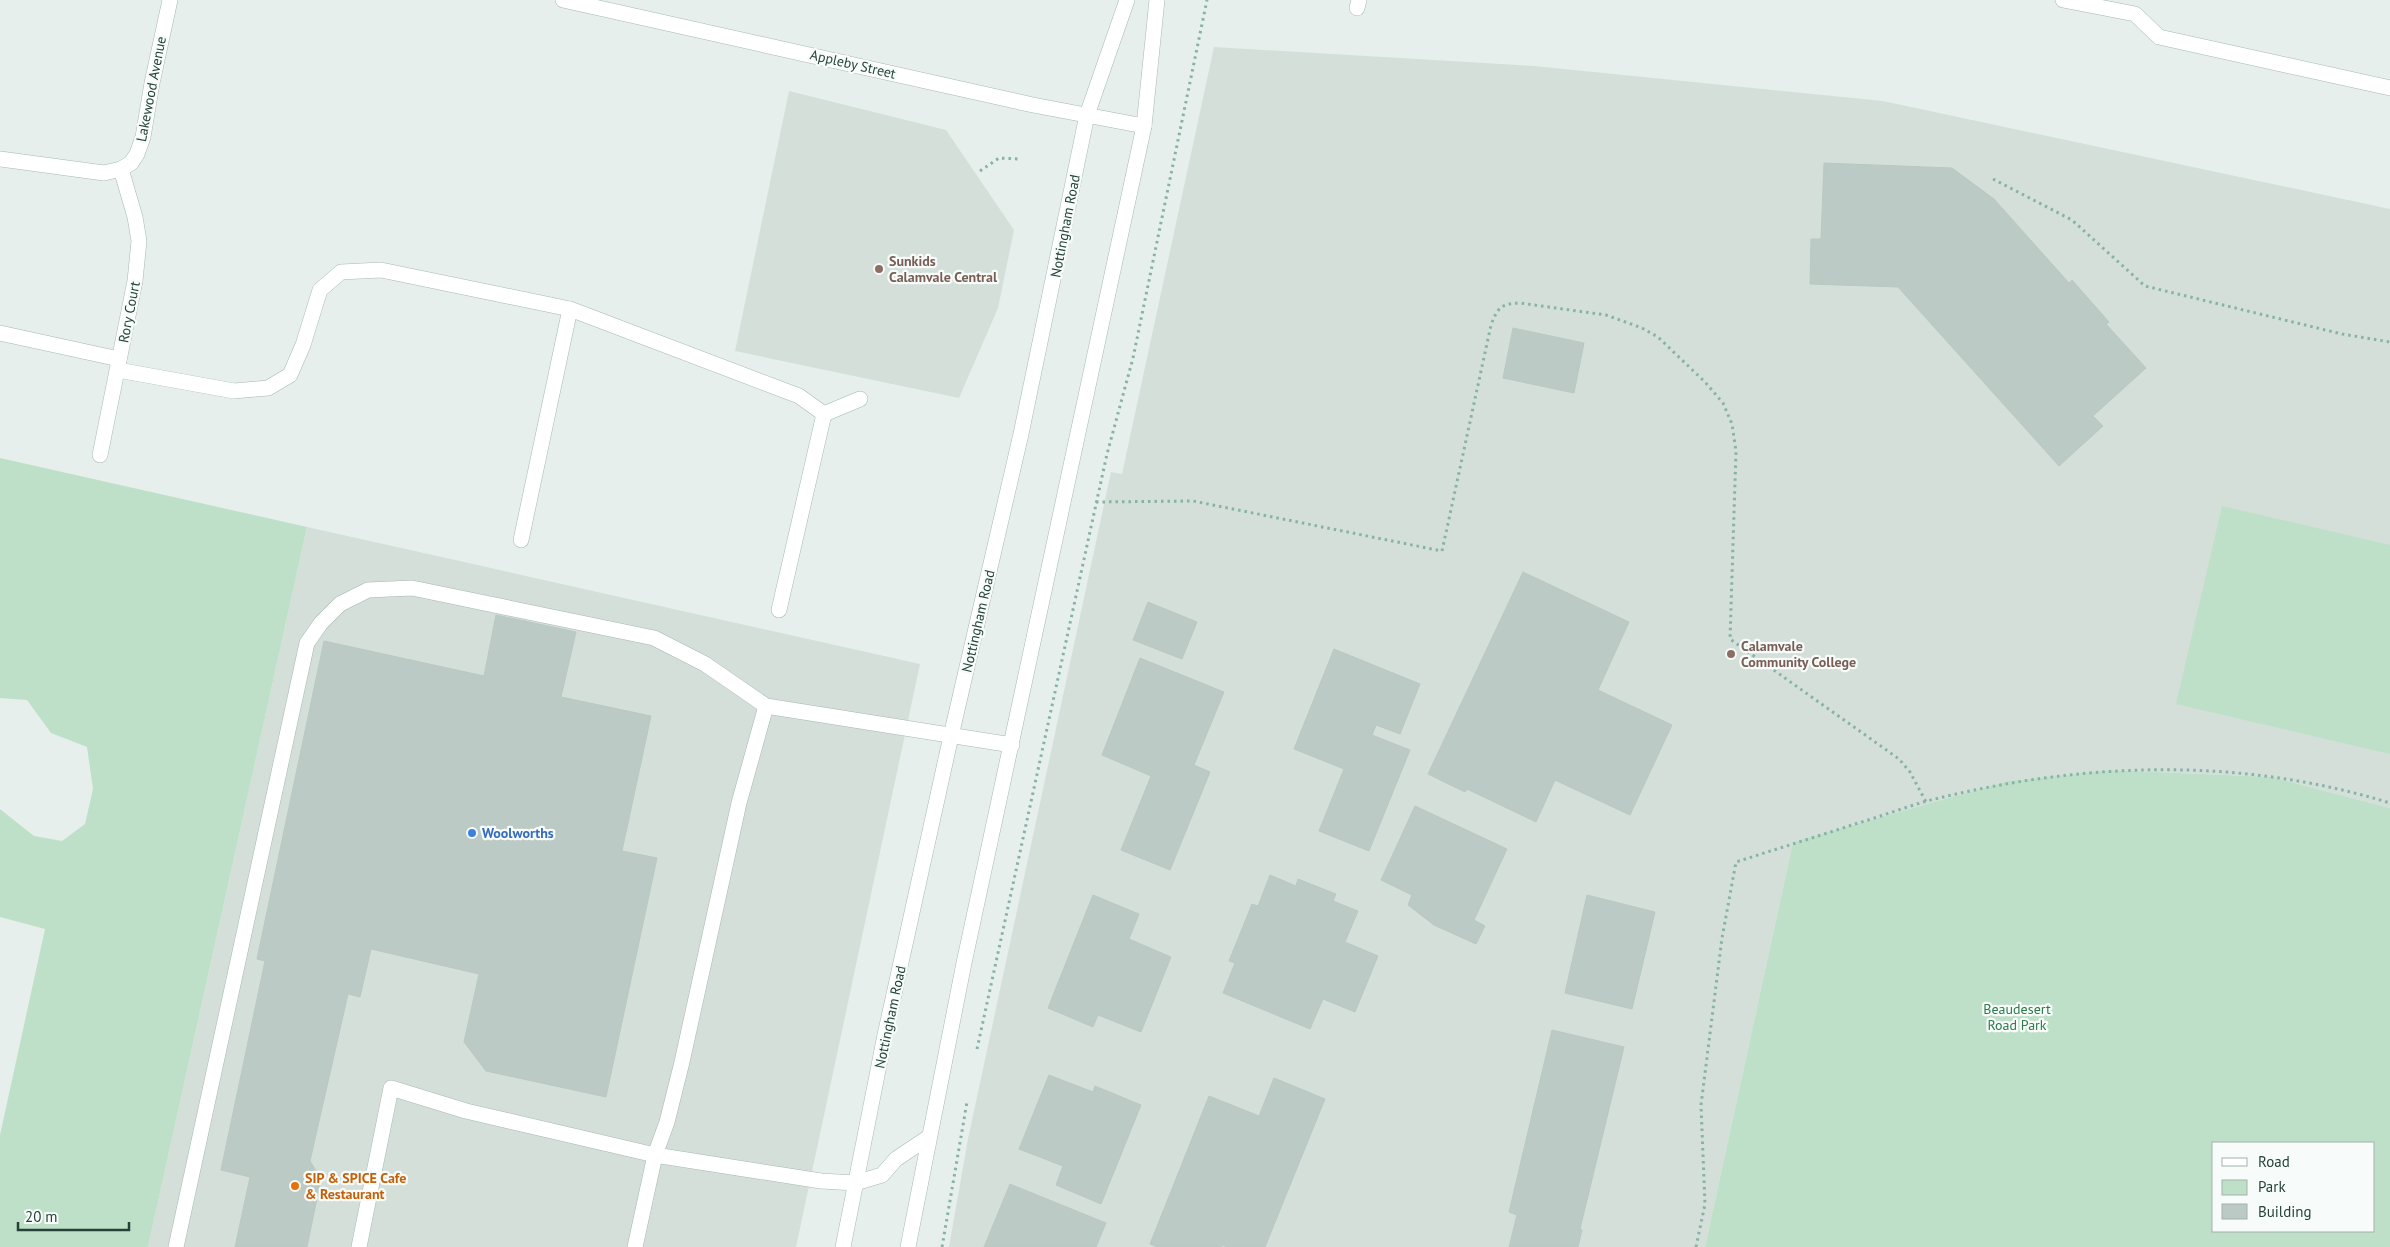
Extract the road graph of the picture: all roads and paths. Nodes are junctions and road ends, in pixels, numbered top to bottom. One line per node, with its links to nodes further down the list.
1 (170, 0): 12 (street, Lakewood Avenue)
2 (563, 0): 8 (street, Appleby Street)
3 (1127, 0): 8 (street, Nottingham Road)
4 (1157, 0): 9 (street)
5 (1207, 0): 22 (path)
6 (2063, 0): 7 (street)
7 (2390, 88)
8 (1087, 115): 9 (street, Appleby Street); 26 (street, Nottingham Road)
9 (1144, 126): 27 (street)
10 (0, 159): 12 (street)
11 (1020, 159): 13 (path)
12 (121, 169): 18 (street, Rory Court)
13 (980, 170)
14 (1994, 179): 17 (path)
15 (570, 309): 18 (street); 20 (street); 23 (street)
16 (0, 333): 18 (street)
17 (2390, 342)
18 (118, 365): 21 (street, Rory Court)
19 (860, 399): 20 (street)
20 (824, 414): 24 (street)
21 (100, 455)
22 (1096, 502): 28 (path); 30 (path)
23 (521, 540)
24 (779, 610)
25 (766, 706): 26 (street); 33 (street); 35 (street)
26 (951, 736): 27 (street); 34 (street, Nottingham Road)
27 (1012, 745): 32 (street)
28 (1926, 802): 29 (path); 41 (path)
29 (2390, 802)
30 (977, 1052)
31 (967, 1100): 40 (path)
32 (929, 1137): 34 (street); 39 (street)
33 (655, 1155): 34 (street); 36 (street); 37 (street)
34 (855, 1183): 38 (street, Nottingham Road)
35 (176, 1247)
36 (359, 1247)
37 (635, 1247)
38 (843, 1247)
39 (908, 1247)
40 (942, 1247)
41 (1696, 1247)

